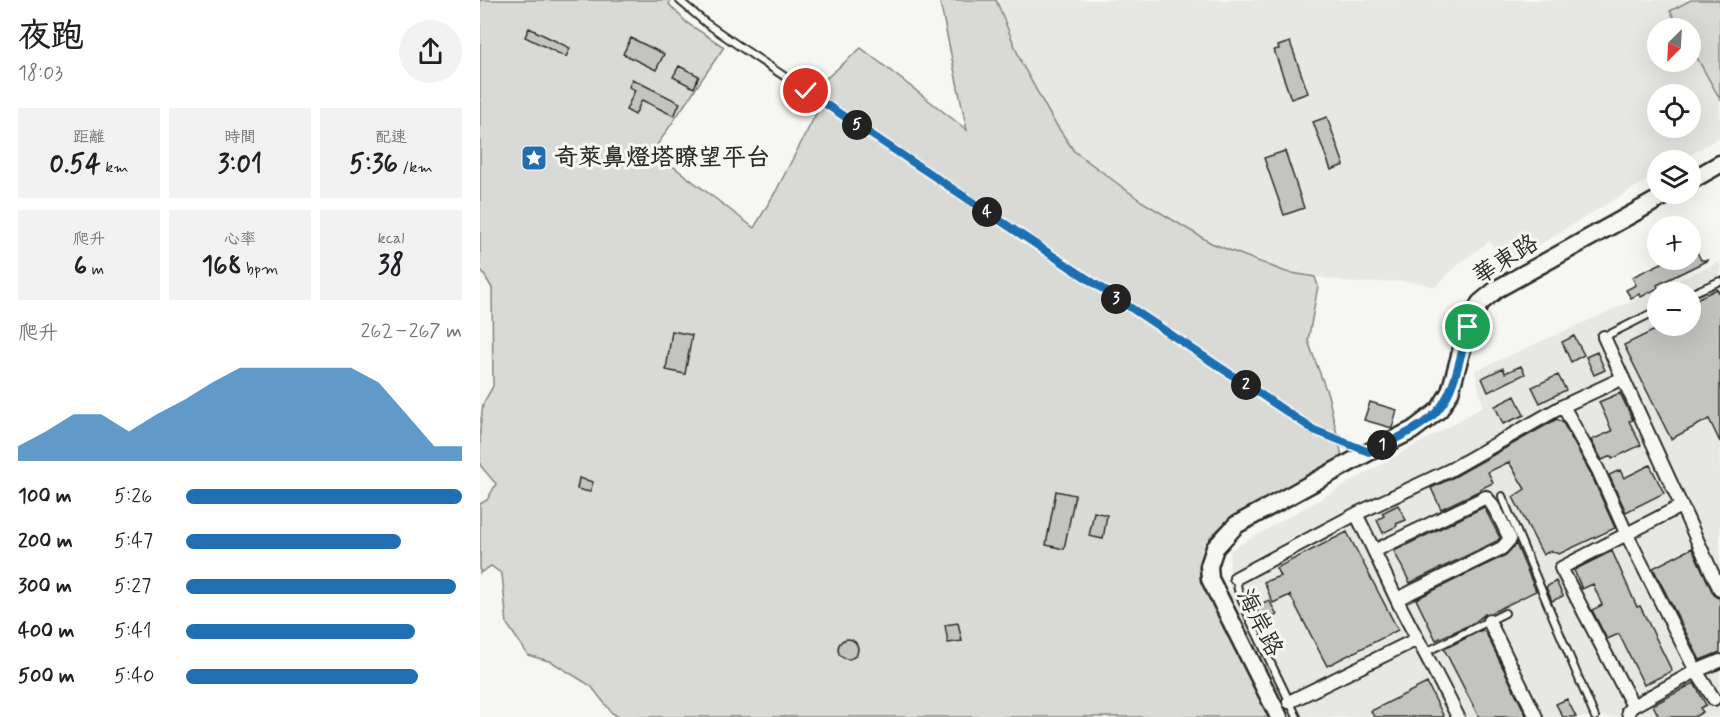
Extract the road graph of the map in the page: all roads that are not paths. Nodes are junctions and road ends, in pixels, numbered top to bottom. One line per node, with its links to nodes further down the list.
1 (680, 1): 11 (lane)
2 (1720, 165): 3 (main road)
3 (1701, 175)
4 (1650, 204): 11 (main road, 華東路)
5 (1720, 280): 6 (lane)
6 (1701, 289)
7 (1647, 316): 8 (lane)
8 (1604, 337): 9 (street)
9 (1623, 378): 10 (street); 13 (street)
10 (1563, 406): 14 (street); 15 (street)
11 (1369, 452): 16 (main road, 華東路)
12 (1502, 496): 34 (lane)
13 (1681, 506): 15 (street); 19 (street)
14 (1356, 514): 17 (street); 18 (street)
15 (1627, 535): 26 (street); 29 (street)
16 (1215, 548): 30 (main road, 海岸路)
17 (1374, 551): 20 (street); 20 (street)
18 (1236, 578): 28 (lane)
19 (1720, 590)
20 (1397, 598): 23 (street)
21 (1505, 613): 22 (lane)
22 (1489, 621): 24 (lane); 33 (street)
23 (1417, 639): 24 (street); 28 (street)
24 (1426, 652): 32 (street)
25 (1720, 662): 26 (street)
26 (1696, 671): 27 (street); 29 (street)
27 (1714, 699)
28 (1289, 702): 31 (lane)
29 (1631, 712)
30 (1279, 717)
31 (1297, 717)
32 (1458, 717)
33 (1536, 717)
34 (1595, 717)

